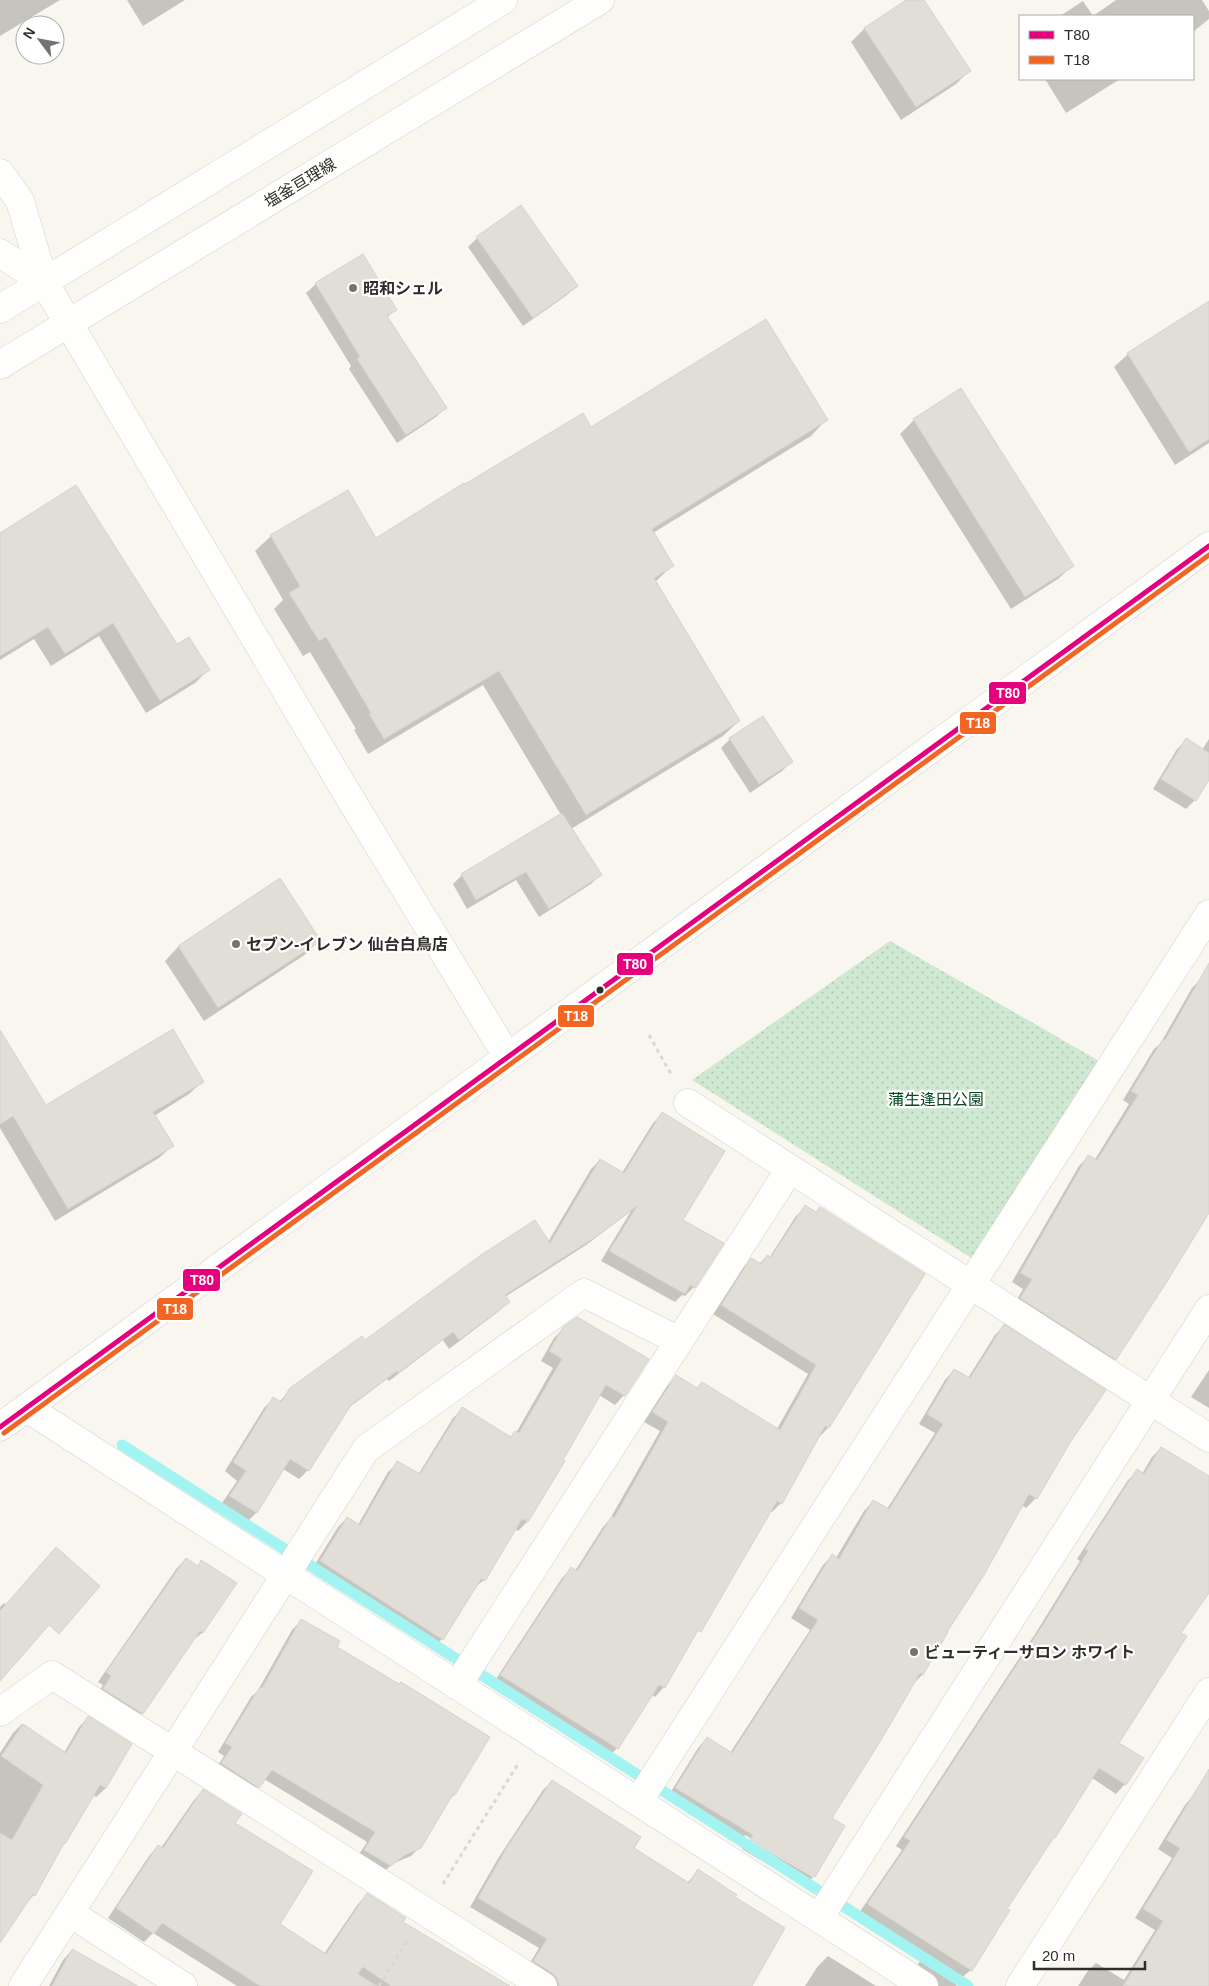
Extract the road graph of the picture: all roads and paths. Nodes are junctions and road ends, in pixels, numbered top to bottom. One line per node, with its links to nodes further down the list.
1 (503, 0): 5 (main road)
2 (600, 0): 7 (main road, 塩釜亘理線)
3 (0, 173): 5 (main road)
4 (0, 253): 5 (main road)
5 (44, 282): 6 (main road); 7 (main road)
6 (0, 309)
7 (68, 323): 8 (main road, 塩釜亘理線); 12 (main road)
8 (0, 365)
9 (1209, 546): 12 (main road)
10 (1209, 914): 15 (main road)
11 (649, 1035): 13 (path)
12 (507, 1056): 19 (main road)
13 (688, 1103): 14 (main road)
14 (790, 1169): 15 (main road); 17 (main road)
15 (971, 1284): 18 (main road); 28 (main road)
16 (1209, 1309): 18 (main road)
17 (679, 1341): 22 (main road); 23 (main road)
18 (1151, 1400): 21 (main road); 29 (main road)
19 (26, 1408): 20 (main road); 22 (main road)
20 (0, 1427)
21 (1209, 1438)
22 (294, 1563): 23 (main road); 27 (main road)
23 (465, 1673): 26 (main road)
24 (1209, 1692): 37 (main road)
25 (0, 1712): 27 (main road)
26 (535, 1736): 28 (main road); 30 (path)
27 (173, 1752): 30 (main road); 31 (main road)
28 (647, 1789): 29 (main road)
29 (827, 1905): 36 (main road)
30 (426, 1911): 34 (path); 35 (main road)
31 (70, 1913): 32 (main road); 33 (main road)
32 (24, 1986)
33 (183, 1986)
34 (379, 1986)
35 (543, 1986)
36 (924, 1986)
37 (1020, 1986)

